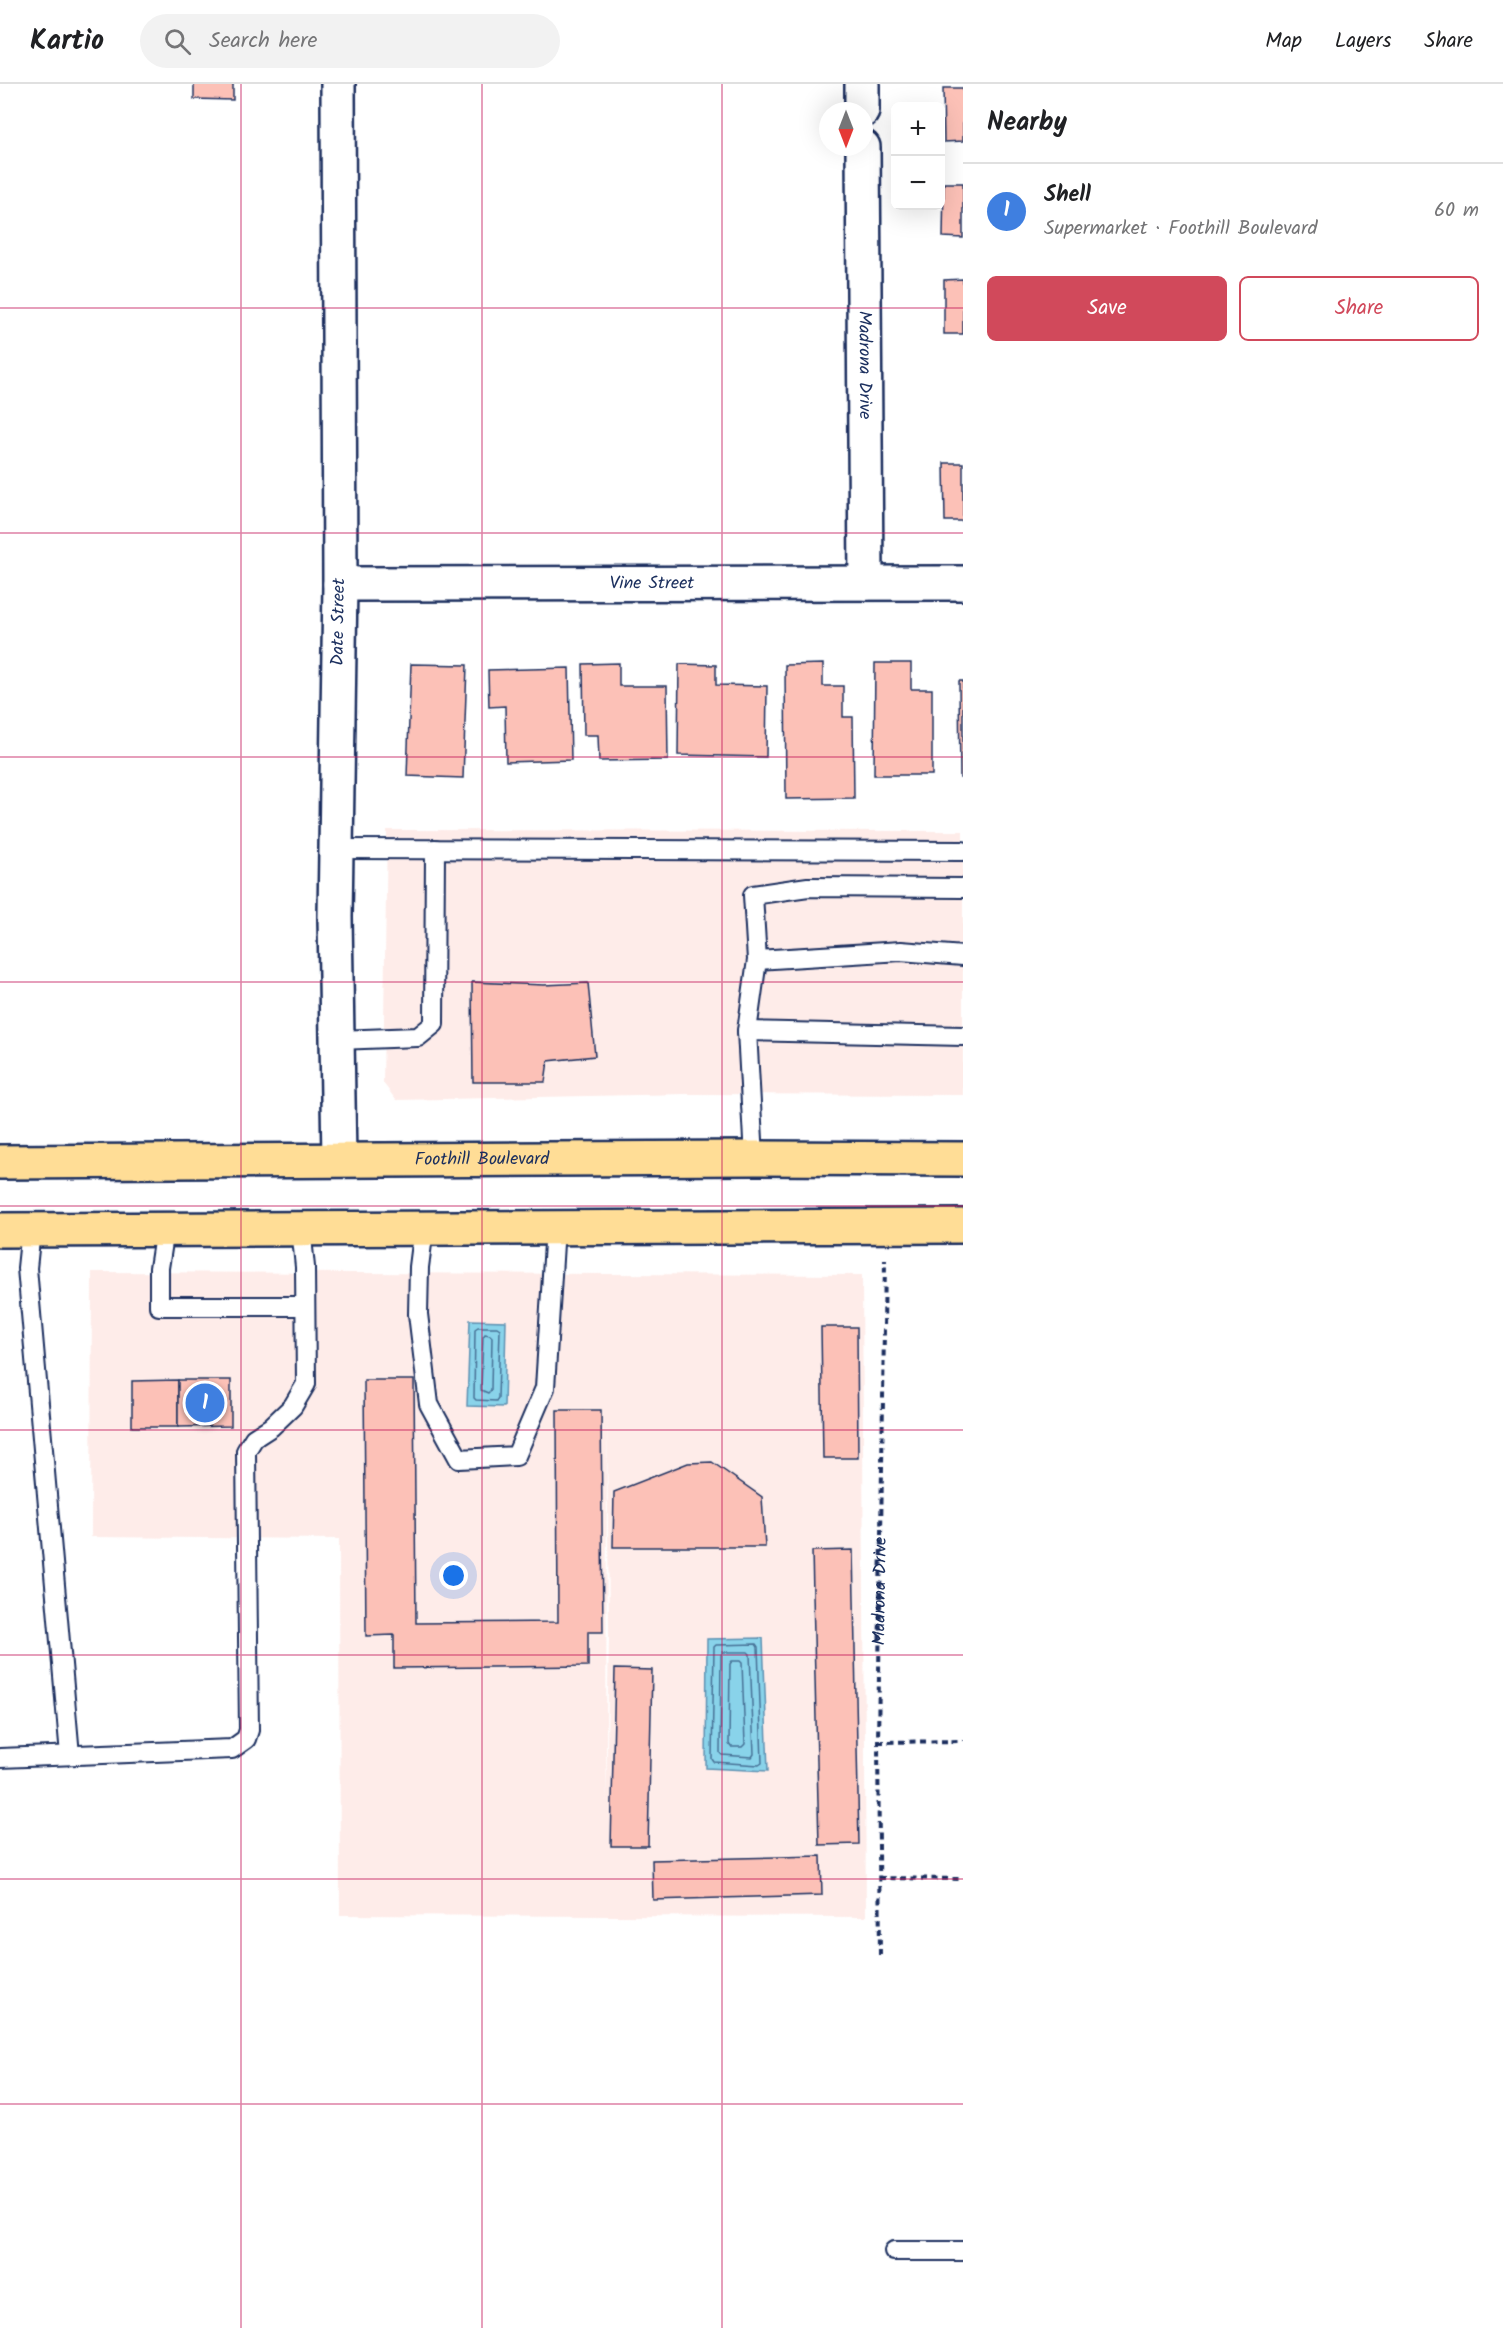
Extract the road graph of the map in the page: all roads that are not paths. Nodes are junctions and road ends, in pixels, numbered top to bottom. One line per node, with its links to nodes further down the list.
1 (338, 84): 7 (street, Date Street)
2 (862, 84): 3 (street)
3 (862, 102)
4 (863, 156): 5 (street, Madrona Drive)
5 (866, 583): 6 (street, Vine Street); 7 (street, Vine Street)
6 (963, 583)
7 (340, 584): 8 (street, Date Street)
8 (335, 849): 9 (lane); 16 (street, Date Street)
9 (435, 849): 10 (lane); 16 (lane)
10 (963, 851)
11 (963, 888): 13 (lane)
12 (963, 956): 13 (lane)
13 (757, 960): 14 (lane)
14 (747, 1031): 15 (lane); 17 (lane)
15 (963, 1036)
16 (337, 1040): 19 (street, Date Street)
17 (754, 1158): 18 (main road, Foothill Boulevard); 19 (main road, Foothill Boulevard)
18 (963, 1159)
19 (339, 1160): 20 (main road, Foothill Boulevard)
20 (0, 1162)
21 (963, 1226): 22 (main road)
22 (555, 1227): 24 (main road); 24 (lane)
23 (301, 1228): 24 (main road); 25 (main road); 27 (lane)
24 (424, 1228)
25 (165, 1229): 26 (main road); 27 (lane)
26 (16, 1230): 28 (lane)
27 (305, 1306): 28 (lane)
28 (70, 1755): 29 (lane)
29 (0, 1758)
30 (894, 2251): 31 (lane)
31 (963, 2251)

